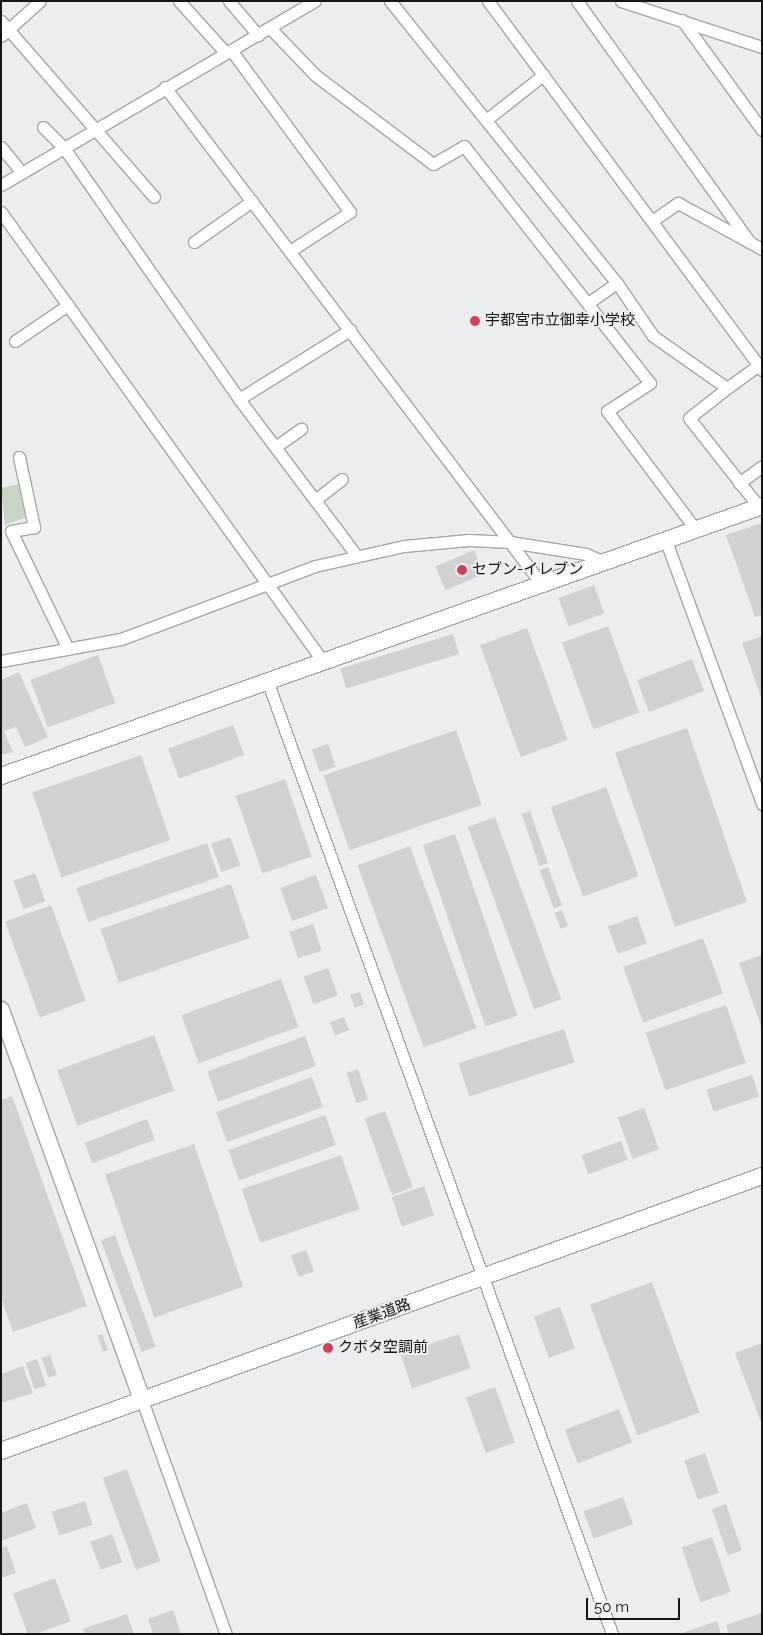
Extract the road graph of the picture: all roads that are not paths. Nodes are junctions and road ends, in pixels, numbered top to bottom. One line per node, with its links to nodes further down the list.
1 (40, 1): 11 (street)
2 (179, 1): 15 (street)
3 (229, 1): 13 (street)
4 (316, 1): 12 (street)
5 (390, 1): 18 (street)
6 (488, 1): 16 (street)
7 (577, 1): 31 (street)
8 (621, 1): 9 (street)
9 (656, 7): 10 (street)
10 (682, 20): 14 (street); 21 (street)
11 (4, 28): 20 (street)
12 (270, 28): 13 (street); 35 (street)
13 (258, 35): 15 (street)
14 (762, 47)
15 (229, 52): 17 (street); 33 (street)
16 (543, 75): 18 (street); 29 (street)
17 (165, 87): 20 (street); 27 (street)
18 (486, 120): 34 (street)
19 (43, 127): 23 (street)
20 (98, 128): 23 (street); 26 (street)
21 (762, 130)
22 (1, 147): 24 (street)
23 (64, 148): 24 (street); 41 (street)
24 (22, 173): 25 (street)
25 (1, 185)
26 (154, 197)
27 (252, 202): 30 (street); 33 (street)
28 (1, 212): 36 (street)
29 (652, 221): 31 (street); 39 (street)
30 (194, 242)
31 (750, 243): 32 (street)
32 (762, 250)
33 (290, 251): 37 (street)
34 (618, 283): 35 (street); 40 (street)
35 (588, 303): 50 (street)
36 (68, 305): 38 (street); 56 (street)
37 (350, 330): 41 (street); 53 (street)
38 (15, 341)
39 (760, 368): 40 (street)
40 (728, 388): 47 (street)
41 (239, 399): 43 (street)
42 (301, 429): 43 (street)
43 (275, 447): 48 (street)
44 (19, 457): 51 (street)
45 (762, 466): 47 (street)
46 (342, 480): 48 (street)
47 (739, 484): 49 (street)
48 (316, 500): 54 (street)
49 (760, 507): 50 (street)
50 (696, 530): 52 (street)
51 (6, 532): 58 (street)
52 (666, 541): 55 (street); 63 (street)
53 (510, 542): 54 (street); 55 (street); 57 (street)
54 (356, 555): 56 (street)
55 (606, 563): 57 (street)
56 (267, 583): 58 (street); 60 (street)
57 (542, 586): 60 (street)
58 (66, 647): 59 (street)
59 (1, 661)
60 (324, 663): 61 (street)
61 (268, 682): 62 (street); 67 (street)
62 (1, 776)
63 (762, 804)
64 (1, 1010): 65 (street)
65 (8, 1050): 68 (street)
66 (762, 1176): 67 (street, 産業道路)
67 (483, 1277): 68 (street, 産業道路); 71 (street)
68 (142, 1400): 69 (street, 産業道路); 70 (street)
69 (1, 1451)
70 (226, 1634)
71 (612, 1634)

